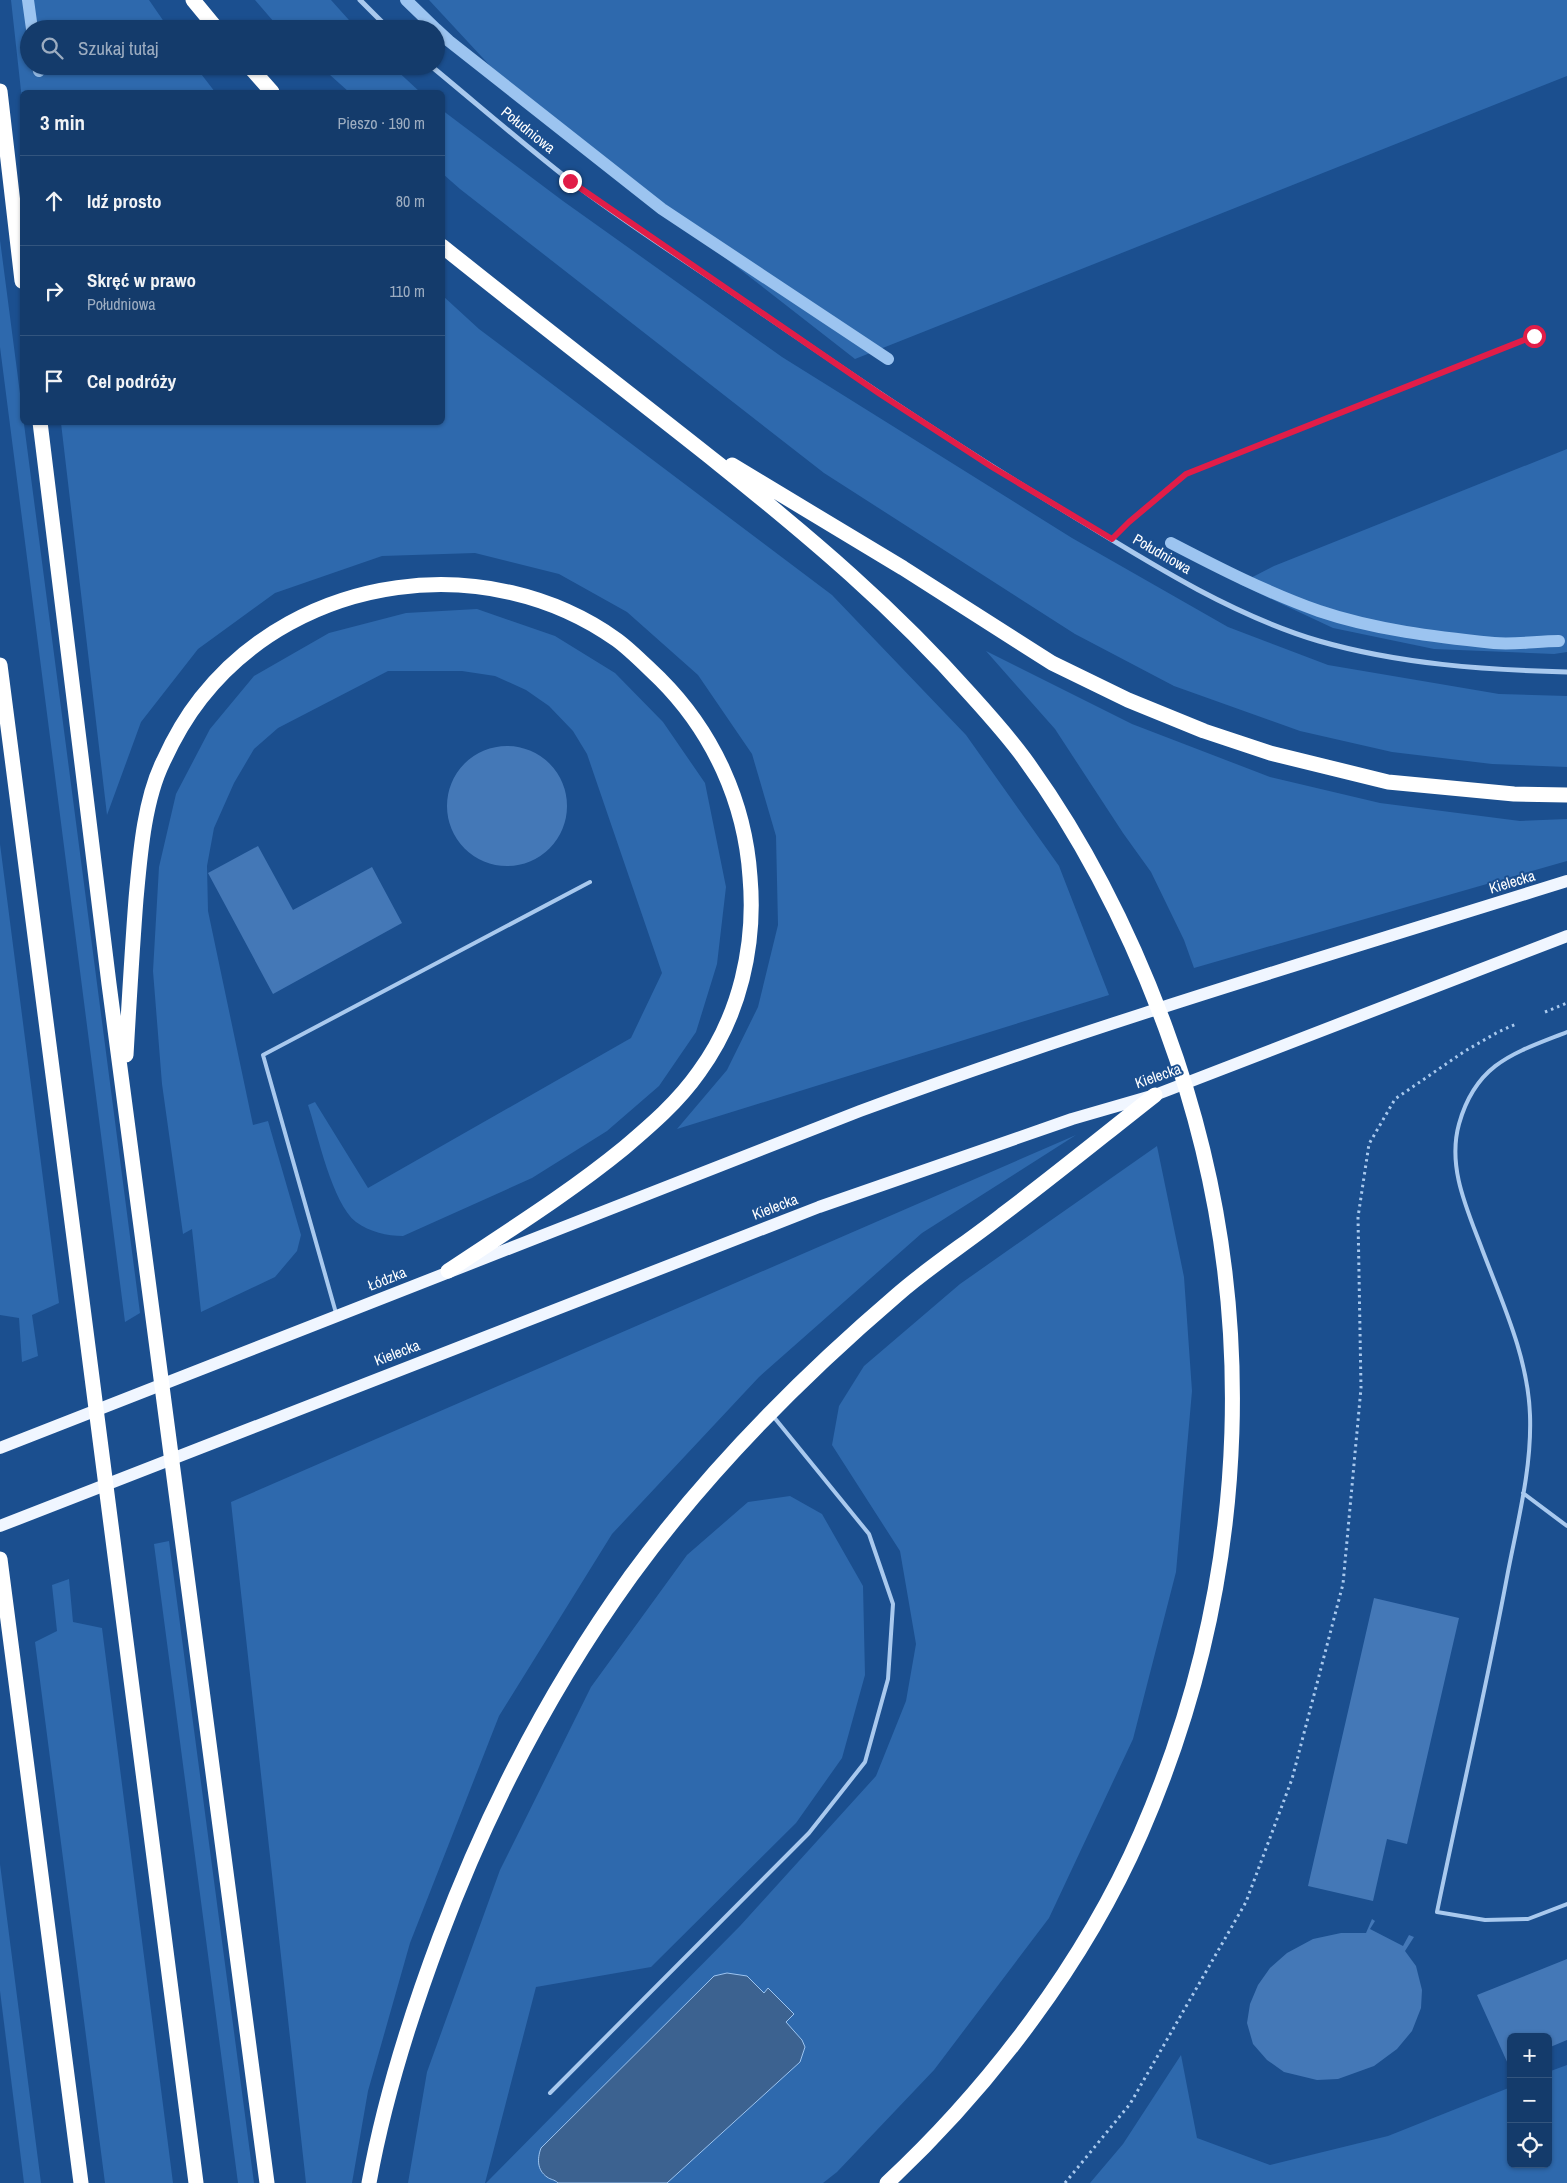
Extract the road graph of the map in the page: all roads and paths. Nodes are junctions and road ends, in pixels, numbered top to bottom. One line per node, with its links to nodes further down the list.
1 (194, 0): 3 (highway)
2 (360, 0): 4 (street)
3 (210, 20)
4 (380, 20)
5 (257, 75): 7 (highway)
6 (442, 75): 14 (street, Południowa)
7 (270, 90)
8 (0, 91): 10 (highway)
9 (445, 248): 13 (highway)
10 (20, 264)
11 (1534, 336): 14 (lane)
12 (40, 425): 25 (highway)
13 (679, 433): 17 (highway); 41 (highway)
14 (1112, 539): 16 (street, Południowa)
15 (0, 665): 38 (highway)
16 (1567, 672)
17 (1567, 795)
18 (1567, 881): 27 (main road, Kielecka)
19 (590, 882): 28 (lane)
20 (1567, 936): 26 (main road, Kielecka)
21 (1567, 1003): 22 (path)
22 (1541, 1014)
23 (1524, 1021): 42 (path)
24 (1567, 1032): 31 (lane)
25 (124, 1087): 27 (highway); 39 (highway)
26 (1155, 1095): 29 (highway); 32 (main road, Kielecka)
27 (448, 1271): 28 (main road, Łódzka)
28 (337, 1317): 30 (main road)
29 (770, 1413): 36 (lane); 40 (highway)
30 (0, 1448)
31 (1522, 1493): 33 (lane); 35 (lane)
32 (0, 1526)
33 (1567, 1526)
34 (0, 1559): 37 (highway)
35 (1567, 1904)
36 (550, 2093)
37 (80, 2183)
38 (196, 2183)
39 (267, 2183)
40 (369, 2183)
41 (887, 2183)
42 (1065, 2183)

